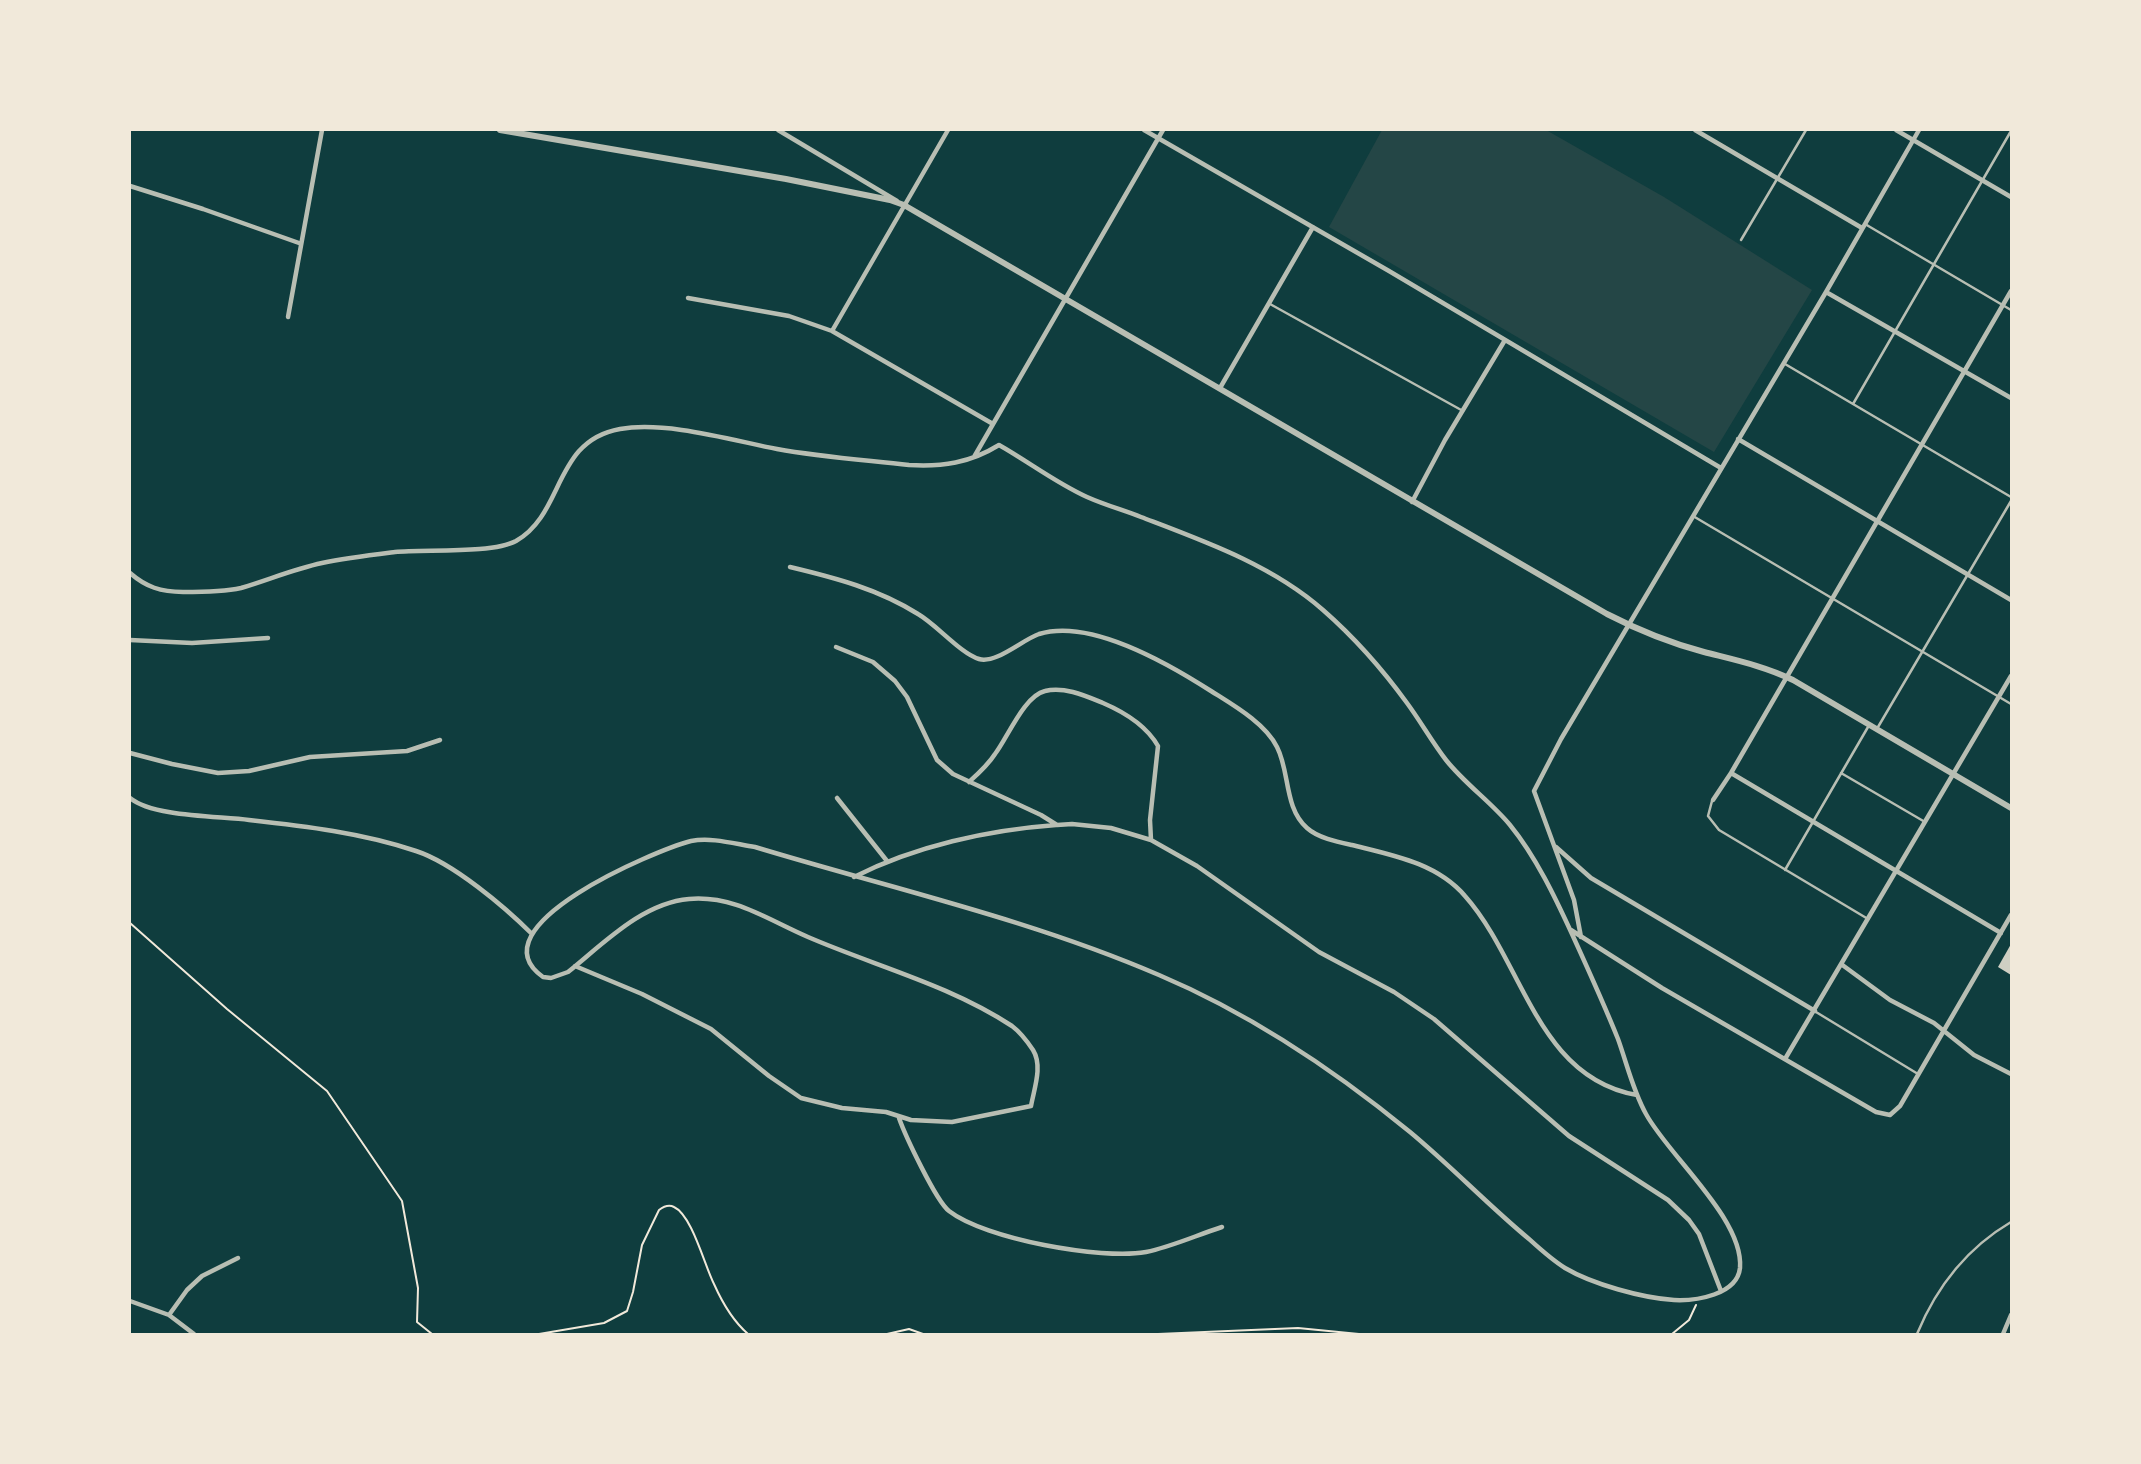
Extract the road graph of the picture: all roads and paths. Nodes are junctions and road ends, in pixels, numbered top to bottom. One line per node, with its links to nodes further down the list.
1 (321, 130): 22 (street)
2 (500, 130): 18 (street)
3 (778, 130): 18 (street)
4 (948, 130): 18 (street)
5 (1144, 130): 12 (street)
6 (1163, 130): 12 (street)
7 (1695, 130): 14 (street)
8 (1806, 130): 14 (lane)
9 (1896, 130): 13 (street)
10 (1919, 130): 13 (street)
11 (2011, 131): 15 (lane)
12 (1158, 138): 20 (street); 27 (street)
13 (1913, 139): 15 (street); 19 (street)
14 (1777, 178): 19 (street); 21 (lane)
15 (1982, 180): 17 (street); 23 (lane)
16 (130, 186): 22 (street)
17 (2011, 197)
18 (904, 205): 27 (street); 32 (street)
19 (1863, 226): 23 (lane); 25 (street)
20 (1313, 227): 28 (street); 34 (street)
21 (1741, 240)
22 (299, 243): 31 (street)
23 (1933, 264): 29 (lane); 33 (lane)
24 (2011, 291): 29 (street)
25 (1826, 292): 33 (street); 35 (street)
26 (688, 298): 32 (street)
27 (1065, 299): 37 (street); 41 (street)
28 (1268, 303): 37 (street); 40 (lane)
29 (2003, 305): 30 (lane); 36 (street)
30 (2011, 310)
31 (288, 317)
32 (832, 331): 41 (street)
33 (1894, 331): 36 (street); 39 (lane)
34 (1505, 340): 40 (street); 45 (street)
35 (1783, 362): 39 (lane); 42 (street)
36 (1965, 372): 38 (street); 43 (street)
37 (1220, 388): 47 (street)
38 (2011, 398)
39 (1853, 404): 43 (lane)
40 (1463, 411): 47 (street)
41 (993, 424): 44 (street)
42 (1738, 439): 45 (street); 49 (street)
43 (1922, 444): 46 (lane); 49 (street)
44 (974, 458): 51 (street); 88 (street)
45 (1721, 468): 48 (street)
46 (2011, 499): 52 (lane)
47 (1412, 502): 55 (street)
48 (1693, 516): 53 (lane); 55 (street)
49 (1877, 520): 52 (street); 53 (street)
50 (790, 567): 99 (street)
51 (130, 573)
52 (1968, 575): 54 (street); 59 (lane)
53 (1831, 599): 59 (lane); 61 (street)
54 (2011, 600)
55 (1629, 626): 61 (street); 80 (street)
56 (268, 638): 57 (street)
57 (130, 640)
58 (835, 647): 71 (street)
59 (1922, 651): 62 (lane); 65 (lane)
60 (2011, 676): 62 (street)
61 (1786, 677): 64 (street); 68 (street)
62 (1999, 697): 63 (lane); 70 (street)
63 (2011, 704)
64 (1870, 724): 65 (street); 69 (lane)
65 (1878, 729): 70 (street)
66 (440, 740): 67 (street)
67 (130, 753)
68 (1731, 773): 74 (street); 76 (street)
69 (1842, 773): 76 (lane); 77 (lane)
70 (1953, 773): 75 (street); 77 (street)
71 (969, 782): 78 (street); 79 (street)
72 (130, 798): 90 (street)
73 (836, 798): 81 (street)
74 (1713, 800): 82 (lane)
75 (2011, 808)
76 (1813, 822): 82 (lane); 83 (street)
77 (1925, 822): 83 (street)
78 (1057, 825): 79 (street); 81 (street)
79 (1151, 840): 104 (street)
80 (1554, 846): 91 (street); 94 (street)
81 (887, 861): 84 (street)
82 (1784, 870): 86 (lane)
83 (1896, 871): 86 (street); 89 (street)
84 (854, 877): 90 (street); 105 (street)
85 (2011, 915): 89 (street)
86 (1868, 919): 92 (street)
87 (130, 923): 110 (path)
88 (1570, 930): 91 (street); 99 (street)
89 (2001, 933): 95 (street)
90 (532, 934): 93 (street)
91 (1581, 937): 96 (street)
92 (1841, 964): 94 (street); 95 (street)
93 (575, 966): 100 (street); 100 (street)
94 (1815, 1011): 96 (street); 97 (lane)
95 (1943, 1031): 97 (street); 98 (street)
96 (1785, 1059): 97 (street)
97 (1918, 1074)
98 (2011, 1074)
99 (1637, 1095): 104 (street)
100 (899, 1118): 102 (street)
101 (2011, 1222): 118 (lane)
102 (1222, 1227)
103 (238, 1258): 107 (street)
104 (1721, 1291): 105 (street)
105 (1699, 1297): 117 (path)
106 (130, 1301): 107 (street)
107 (169, 1315): 109 (street)
108 (2011, 1315): 119 (street)
109 (194, 1335)
110 (432, 1335)
111 (539, 1335): 112 (path)
112 (748, 1335)
113 (887, 1335): 114 (path)
114 (923, 1335)
115 (1158, 1335): 116 (path)
116 (1359, 1335)
117 (1672, 1335)
118 (1917, 1335)
119 (2003, 1335)

